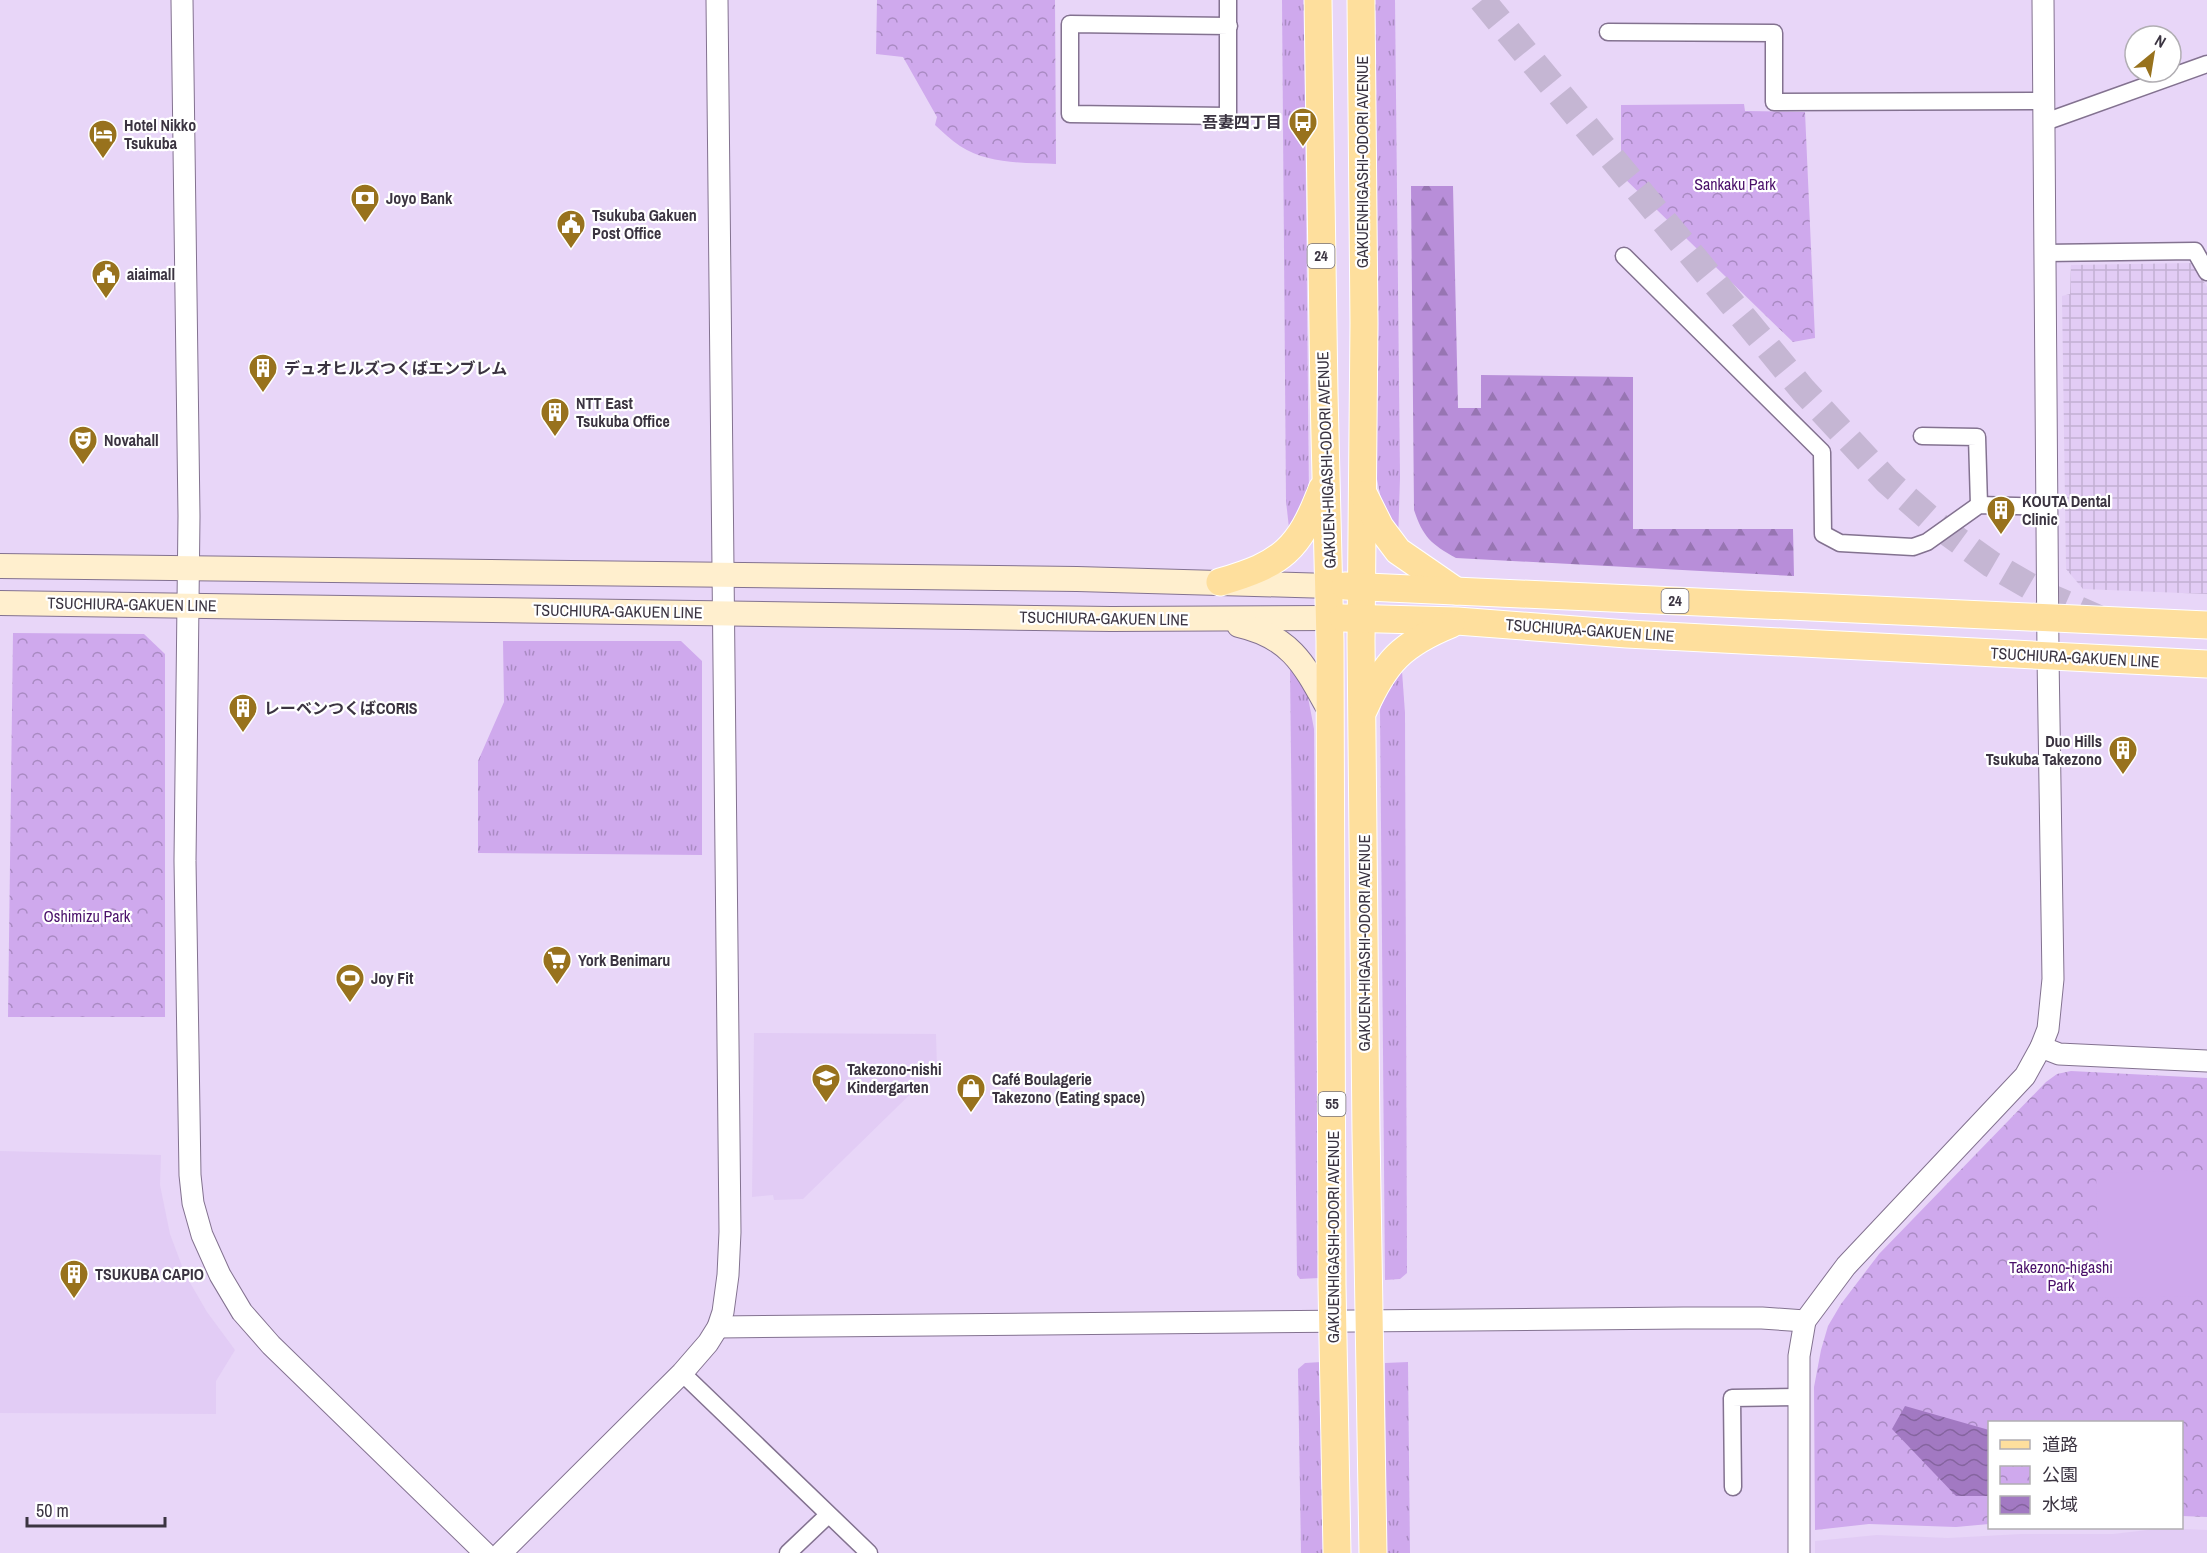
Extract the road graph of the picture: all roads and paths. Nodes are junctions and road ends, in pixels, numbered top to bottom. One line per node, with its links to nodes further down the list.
1 (182, 0): 21 (street)
2 (717, 0): 22 (street)
3 (1228, 0): 7 (street)
4 (1318, 0): 16 (main road, GAKUEN-HIGASHI-ODORI AVENUE / 24)
5 (1361, 0): 17 (main road, GAKUENHIGASHI-ODORI AVENUE)
6 (2043, 0): 10 (street)
7 (1229, 26): 7 (street)
8 (1608, 32): 10 (street)
9 (2207, 64): 11 (street)
10 (2044, 101): 11 (street)
11 (2045, 122): 12 (street)
12 (2044, 253): 14 (street); 19 (street)
13 (1624, 256): 18 (street)
14 (2207, 272)
15 (1922, 436): 18 (street)
16 (1327, 477): 23 (main road); 24 (main road, GAKUEN-HIGASHI-ODORI AVENUE / 24)
17 (1362, 491): 25 (main road, GAKUEN-HIGASHI-ODORI AVENUE); 26 (main road)
18 (1979, 506): 19 (street)
19 (2047, 507): 33 (street)
20 (0, 566): 21 (main road, TSUCHIURA-GAKUEN LINE)
21 (188, 570): 22 (main road, TSUCHIURA-GAKUEN LINE); 28 (street)
22 (723, 575): 23 (main road, TSUCHIURA-GAKUEN LINE); 29 (street)
23 (1220, 582): 24 (main road, TSUCHIURA-GAKUEN LINE)
24 (1330, 586): 25 (main road, TSUCHIURA-GAKUEN LINE / 24); 30 (main road, GAKUEN-HIGASHI-ODORI AVENUE / 55)
25 (1362, 587): 26 (main road, TSUCHIURA-GAKUEN LINE / 24); 31 (main road, GAKUEN-HIGASHI-ODORI AVENUE)
26 (1456, 591): 33 (main road, TSUCHIURA-GAKUEN LINE / 24)
27 (0, 603): 28 (main road, TSUCHIURA-GAKUEN LINE)
28 (187, 605): 29 (main road, TSUCHIURA-GAKUEN LINE); 50 (street)
29 (724, 612): 32 (main road, TSUCHIURA-GAKUEN LINE); 45 (street)
30 (1330, 618): 31 (main road, TSUCHIURA-GAKUEN LINE / 24); 32 (main road, TSUCHIURA-GAKUEN LINE); 38 (main road, GAKUEN-HIGASHI-ODORI AVENUE / 55)
31 (1361, 618): 34 (main road, TSUCHIURA-GAKUEN LINE / 24); 39 (main road, GAKUEN-HIGASHI-ODORI AVENUE / 55)
32 (1210, 619): 38 (main road)
33 (2048, 619): 35 (main road, TSUCHIURA-GAKUEN LINE / 24); 36 (street)
34 (1457, 621): 36 (main road, TSUCHIURA-GAKUEN LINE / 24); 39 (main road)
35 (2207, 625)
36 (2048, 656): 37 (main road, TSUCHIURA-GAKUEN LINE / 24); 40 (street)
37 (2207, 664)
38 (1330, 711): 43 (main road, GAKUEN-HIGASHI-ODORI AVENUE / 55)
39 (1362, 713): 44 (main road, GAKUEN-HIGASHI-ODORI AVENUE / 55)
40 (2041, 1047): 41 (street); 42 (street)
41 (2207, 1061)
42 (1805, 1321): 44 (street); 47 (street)
43 (1333, 1322): 44 (street); 45 (street); 54 (main road, GAKUENHIGASHI-ODORI AVENUE / 55)
44 (1370, 1322): 55 (main road, 55)
45 (718, 1327): 46 (street)
46 (682, 1373): 49 (street); 51 (street)
47 (1799, 1397): 48 (street); 56 (street)
48 (1733, 1486)
49 (828, 1515): 52 (street); 53 (street)
50 (484, 1553)
51 (501, 1553)
52 (788, 1553)
53 (869, 1553)
54 (1337, 1553)
55 (1373, 1553)
56 (1799, 1553)

